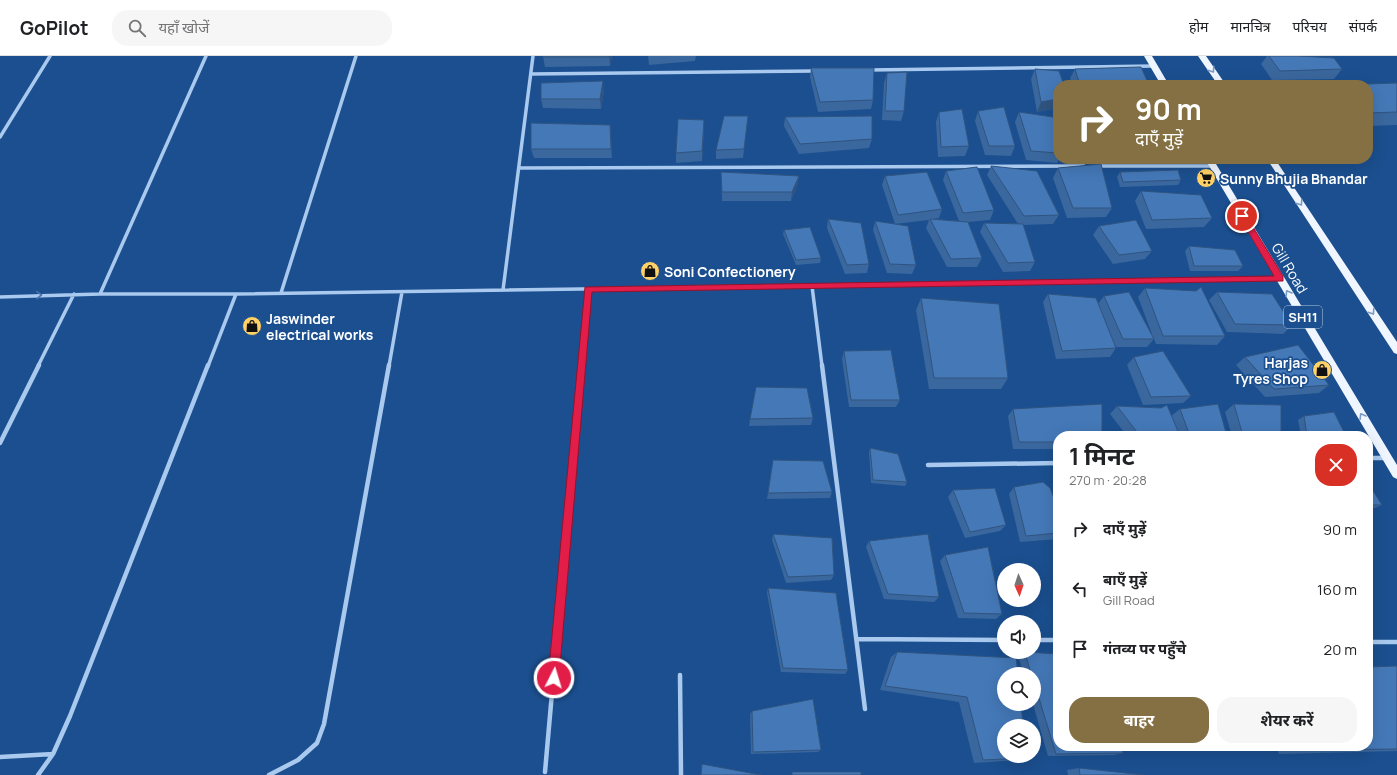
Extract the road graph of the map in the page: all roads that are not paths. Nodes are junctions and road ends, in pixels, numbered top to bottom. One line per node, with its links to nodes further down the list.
1 (50, 56): 13 (street)
2 (206, 56): 27 (street)
3 (356, 56): 25 (street)
4 (533, 56): 10 (street)
5 (1148, 56): 7 (main road)
6 (1202, 56): 12 (main road, one-way to 12)
7 (1154, 66): 9 (street); 11 (main road)
8 (819, 70): 10 (street)
9 (866, 70)
10 (531, 74): 19 (street)
11 (1162, 80)
12 (1219, 80)
13 (0, 137)
14 (1152, 164): 18 (street)
15 (1212, 164): 20 (main road, Gill Road / SH11)
16 (1274, 164): 30 (main road, one-way to 30)
17 (1085, 166): 19 (street)
18 (1093, 166)
19 (519, 168): 23 (street)
20 (1280, 279): 21 (street); 31 (main road, Gill Road / SH11, one-way to 20)
21 (812, 286): 22 (street); 39 (street)
22 (588, 289): 23 (street); 49 (street)
23 (503, 290): 24 (street)
24 (402, 292): 25 (street); 51 (street)
25 (281, 293): 28 (street)
26 (74, 294): 27 (street); 29 (street, one-way to 26); 33 (street)
27 (100, 294): 28 (street)
28 (236, 294): 47 (street)
29 (0, 297)
30 (1397, 350)
31 (1371, 431)
32 (1373, 435): 35 (main road, Gill Road / SH11, one-way to 32)
33 (0, 443)
34 (1373, 458): 35 (street)
35 (1387, 458): 38 (main road, Gill Road / SH11)
36 (1053, 463): 37 (street)
37 (928, 465)
38 (1397, 474)
39 (857, 639): 40 (street); 46 (street)
40 (997, 640)
41 (1041, 640): 42 (street)
42 (1053, 640)
43 (1373, 642): 44 (street)
44 (1397, 642)
45 (680, 675): 52 (street)
46 (865, 709)
47 (53, 754): 48 (street); 50 (street)
48 (0, 757)
49 (545, 772)
50 (38, 775)
51 (269, 775)
52 (681, 775)

